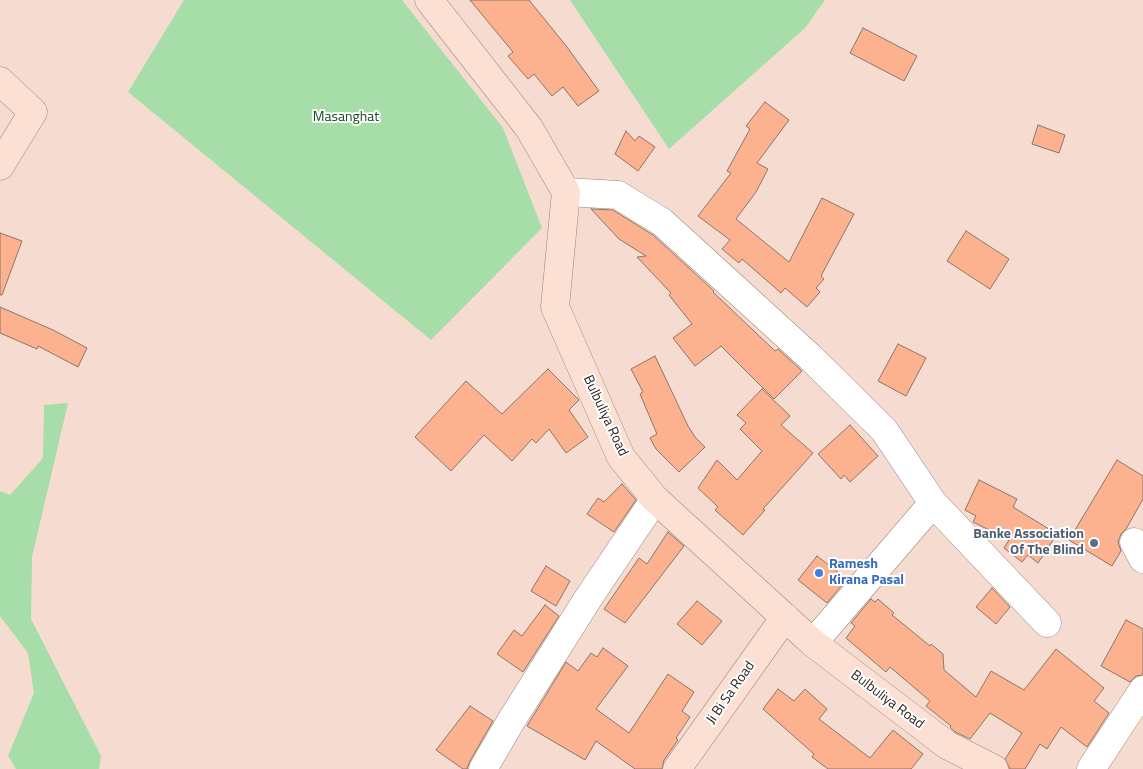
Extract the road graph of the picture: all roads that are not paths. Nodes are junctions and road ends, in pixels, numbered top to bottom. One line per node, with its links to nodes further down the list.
1 (429, 0): 4 (main road)
2 (0, 80): 3 (main road)
3 (0, 166)
4 (566, 192): 5 (main road, Bulbuliya Road); 6 (street)
5 (655, 499): 7 (main road, Bulbuliya Road); 11 (street)
6 (933, 503): 8 (street); 9 (street)
7 (785, 617): 9 (main road, Bulbuliya Road); 12 (main road, Ji Bi Sa Road)
8 (1047, 623)
9 (813, 643): 13 (main road, Bulbuliya Road)
10 (1143, 690): 14 (street)
11 (483, 769)
12 (677, 769)
13 (994, 769)
14 (1091, 769)

